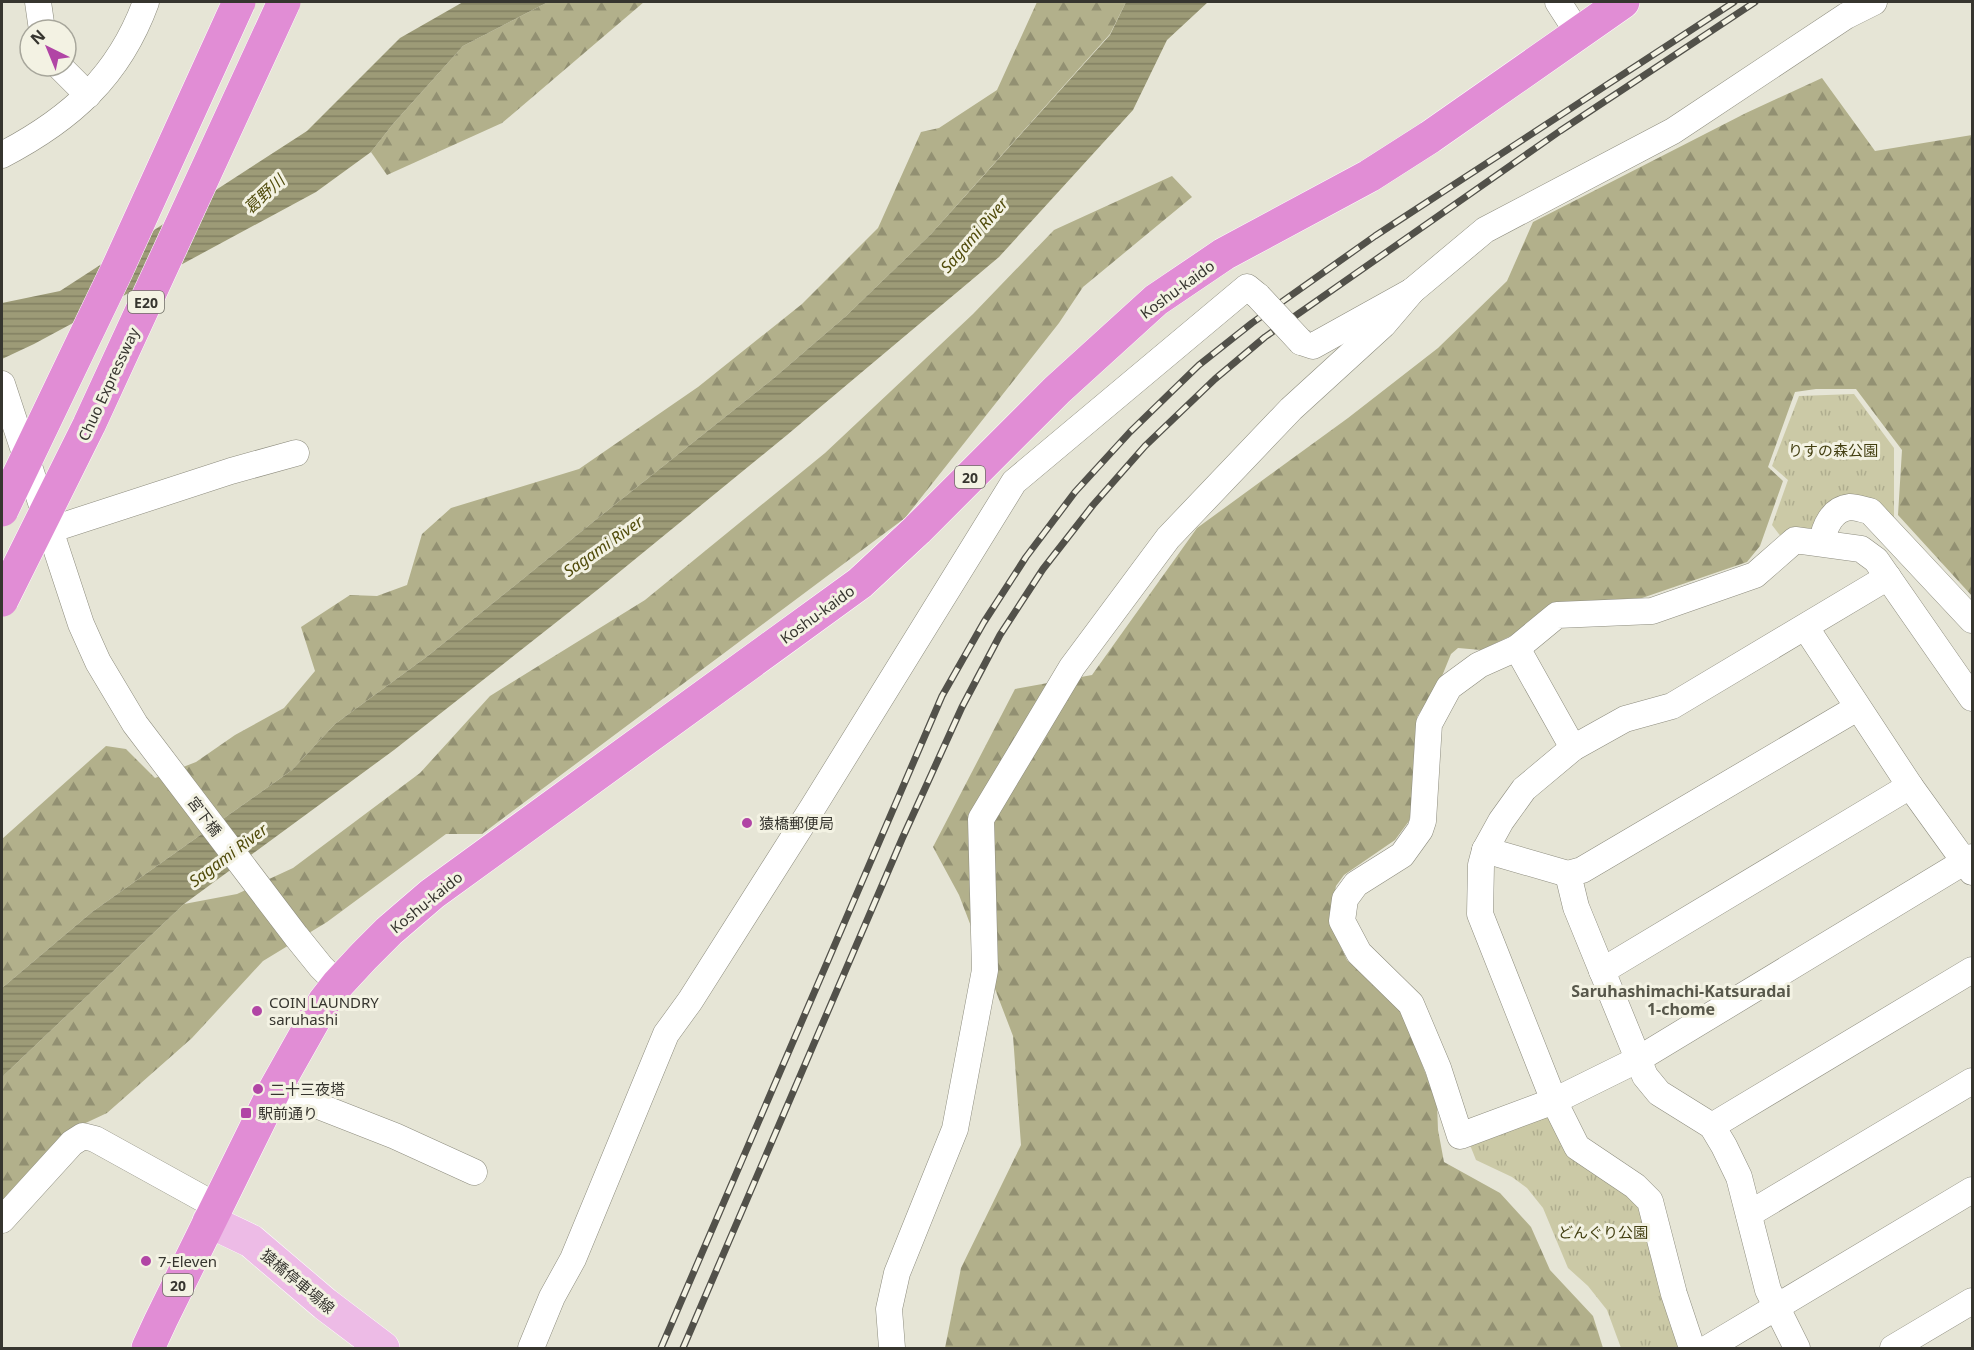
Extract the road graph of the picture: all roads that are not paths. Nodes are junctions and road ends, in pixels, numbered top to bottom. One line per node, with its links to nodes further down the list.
1 (38, 2): 8 (street)
2 (146, 2): 11 (street)
3 (239, 2): 20 (highway, E20, bridge)
4 (284, 2): 24 (highway, Chuo Expressway / E20, bridge)
5 (1558, 2): 9 (street)
6 (1623, 2): 9 (highway, Koshu-kaido / 20)
7 (1874, 2): 13 (street)
8 (40, 18)
9 (1578, 33): 16 (highway, Koshu-kaido / 20)
10 (71, 78): 11 (street)
11 (88, 95): 12 (street)
12 (2, 154)
13 (1412, 291): 18 (street, bridge); 53 (street)
14 (2, 384): 19 (street, 宮下橋)
15 (296, 453): 21 (street)
16 (988, 459): 18 (street); 37 (highway, Koshu-kaido / 20)
17 (2, 482): 19 (street)
18 (1014, 482): 52 (street)
19 (34, 487): 21 (street, 宮下橋)
20 (2, 510)
21 (50, 530): 37 (street, 宮下橋)
22 (1822, 543): 23 (street); 25 (street); 27 (street)
23 (1888, 578): 26 (street); 28 (street)
24 (2, 600)
25 (1972, 620)
26 (1806, 628): 29 (street); 30 (street)
27 (1517, 648): 30 (street); 41 (street)
28 (1972, 698)
29 (1857, 708): 31 (street); 34 (street)
30 (1574, 748): 32 (street)
31 (1910, 786): 33 (street); 36 (street)
32 (1485, 850): 34 (street); 41 (street)
33 (1970, 864): 38 (street)
34 (1568, 874): 36 (street)
35 (1972, 970): 42 (street)
36 (1602, 971): 38 (street)
37 (338, 984): 40 (highway, Koshu-kaido / 20)
38 (1638, 1060): 41 (street); 42 (street)
39 (1972, 1081): 46 (street)
40 (275, 1089): 43 (street); 45 (highway, Koshu-kaido / 20)
41 (1554, 1101): 54 (street)
42 (1712, 1126): 46 (street)
43 (474, 1172)
44 (1972, 1190): 49 (street)
45 (209, 1212): 47 (street); 50 (highway, Koshu-kaido / 20); 51 (main road, 猿橋停車場線)
46 (1749, 1214): 49 (street)
47 (2, 1220)
48 (1972, 1301): 57 (street)
49 (1776, 1307): 55 (street); 56 (street)
50 (148, 1348)
51 (383, 1348)
52 (531, 1348)
53 (892, 1348)
54 (1692, 1348)
55 (1708, 1348)
56 (1797, 1348)
57 (1893, 1348)

